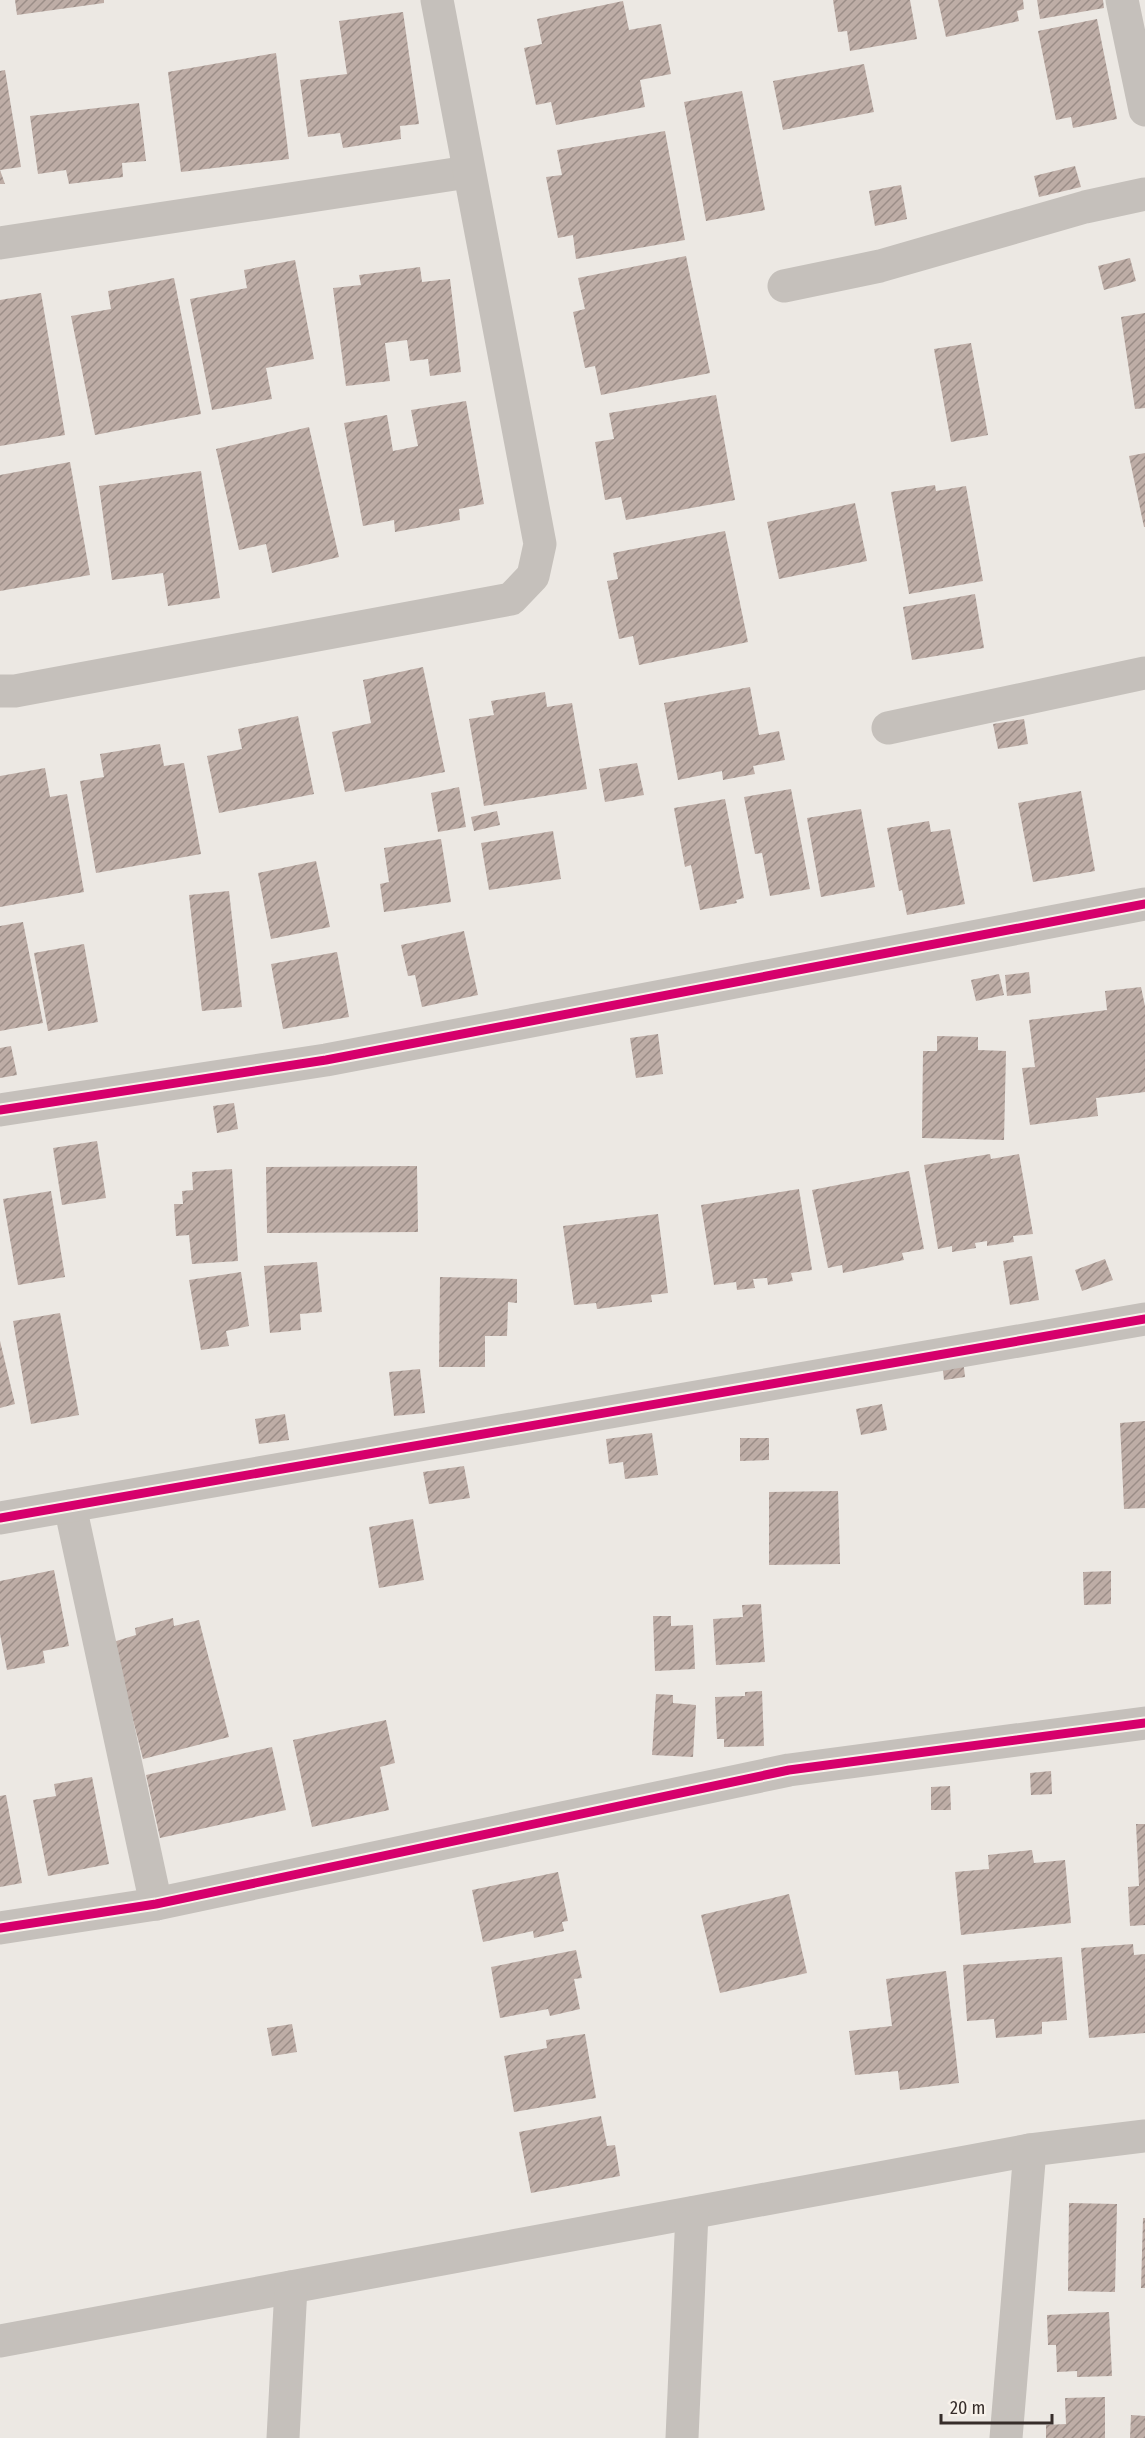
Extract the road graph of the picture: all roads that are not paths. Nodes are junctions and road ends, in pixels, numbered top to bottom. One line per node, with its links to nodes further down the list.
1 (437, 0): 4 (street)
2 (1122, 0): 3 (street)
3 (1145, 110)
4 (468, 172): 6 (street); 9 (street)
5 (1145, 194): 7 (street)
6 (0, 243)
7 (784, 286)
8 (1145, 673): 10 (street)
9 (0, 691)
10 (888, 728)
11 (1145, 904): 12 (street)
12 (0, 1110)
13 (1145, 1319): 14 (street)
14 (70, 1506): 15 (street); 17 (street)
15 (0, 1518)
16 (1145, 1723): 17 (street)
17 (156, 1904): 18 (street)
18 (0, 1928)
19 (1145, 2136): 20 (street)
20 (1030, 2150): 21 (street); 26 (street)
21 (692, 2213): 22 (street); 25 (street)
22 (291, 2287): 23 (street); 24 (street)
23 (0, 2341)
24 (283, 2438)
25 (682, 2438)
26 (1006, 2438)

